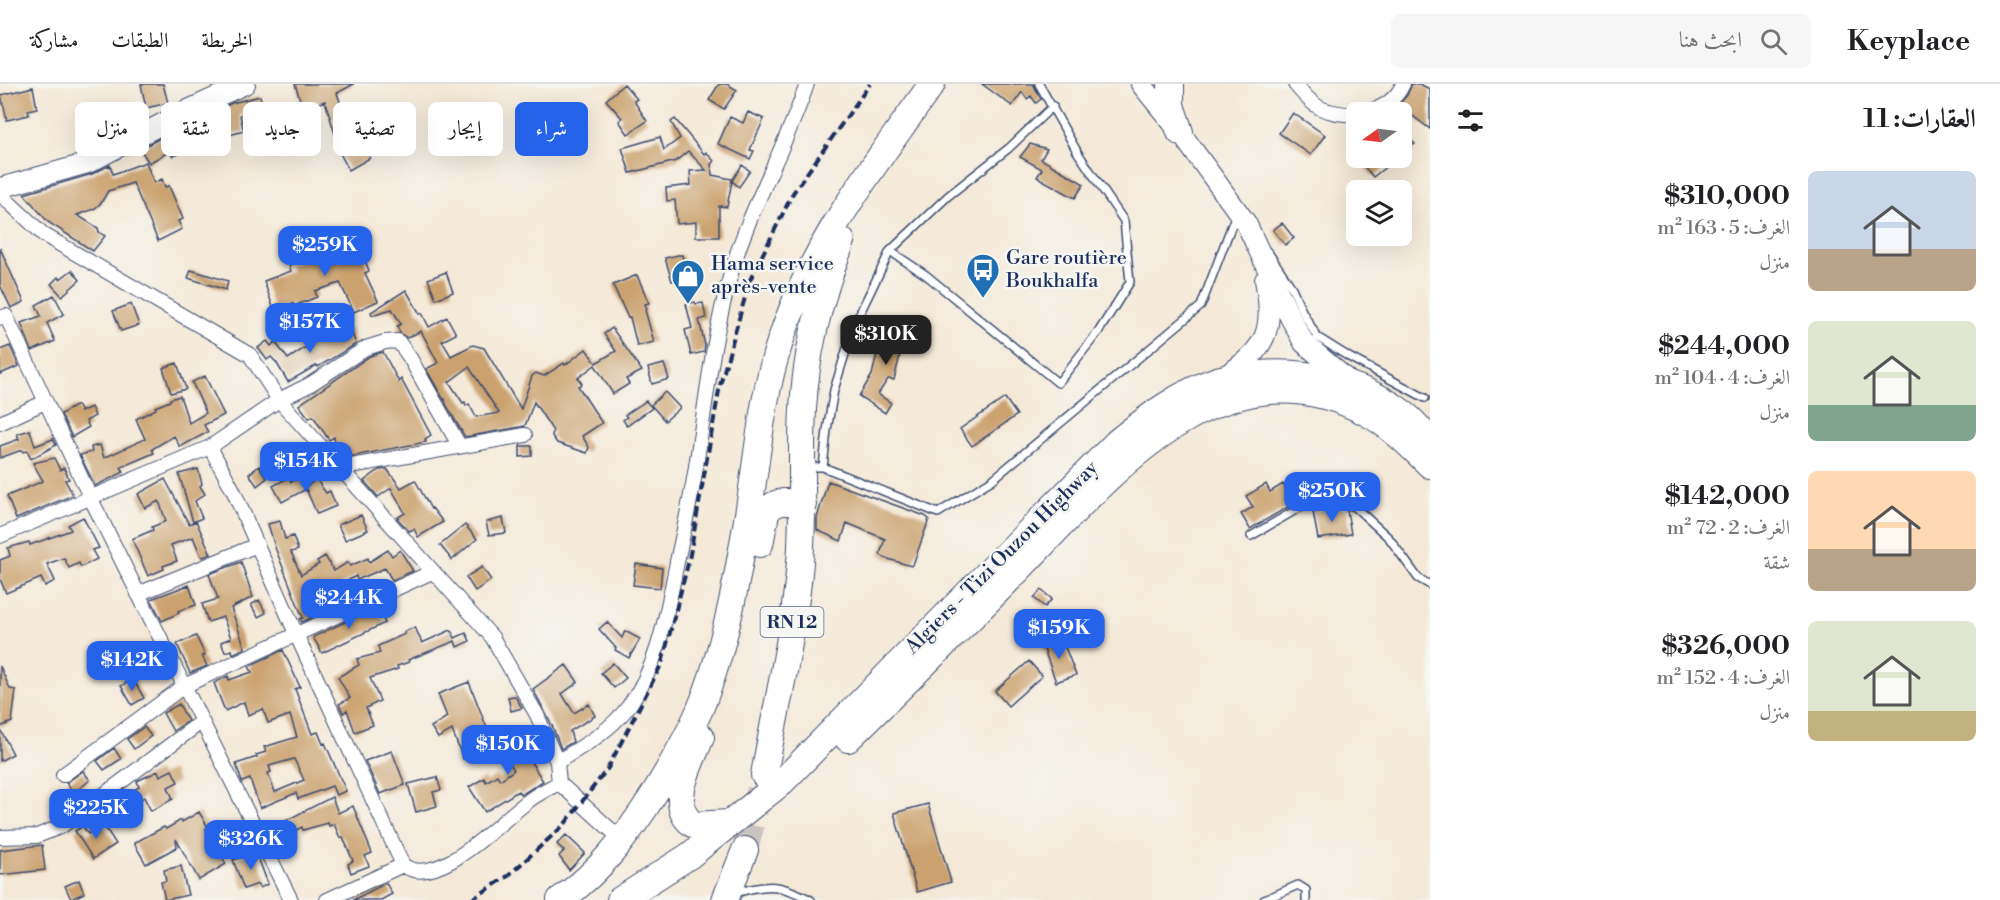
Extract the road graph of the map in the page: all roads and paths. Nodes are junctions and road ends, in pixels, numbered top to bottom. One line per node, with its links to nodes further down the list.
1 (245, 84): 14 (main road)
2 (807, 84): 46 (street)
3 (932, 84): 17 (highway, RN 12)
4 (946, 84): 33 (highway, RN 12)
5 (1039, 84): 11 (lane)
6 (1141, 84): 13 (main road)
7 (1171, 84): 13 (highway)
8 (1295, 84): 12 (street)
9 (1403, 84): 10 (street)
10 (1390, 102)
11 (1053, 106): 19 (lane); 19 (lane)
12 (1346, 114)
13 (1180, 132): 16 (main road)
14 (0, 188)
15 (0, 194): 24 (street)
16 (1242, 217): 18 (main road); 23 (lane); 33 (lane)
17 (831, 230): 33 (highway, RN 12); 52 (highway)
18 (1259, 248): 21 (main road); 22 (main road)
19 (890, 251): 33 (lane)
20 (0, 318): 25 (street)
21 (1220, 379): 22 (highway, Algiers - Tizi Ouzou Highway); 50 (highway, Algiers - Tizi Ouzou Highway)
22 (1356, 386): 26 (highway, Algiers - Tizi Ouzou Highway)
23 (1425, 398)
24 (279, 400): 30 (street); 31 (street); 34 (street)
25 (45, 402): 27 (street); 35 (street)
26 (1419, 417): 29 (highway, Algiers - Tizi Ouzou Highway)
27 (0, 423)
28 (525, 435): 30 (street)
29 (1430, 440)
30 (459, 445): 34 (street)
31 (210, 447): 35 (street); 39 (street)
32 (1430, 465): 60 (highway, Algiers - Tizi Ouzou Highway)
33 (812, 467): 36 (highway, RN 12)
34 (340, 468): 40 (street)
35 (91, 499): 37 (street); 42 (street)
36 (802, 504): 48 (highway, RN 12); 50 (highway)
37 (0, 536)
38 (1251, 536): 41 (lane)
39 (257, 545): 42 (street); 43 (street)
40 (432, 572): 43 (street); 46 (street)
41 (1430, 585)
42 (138, 594): 44 (street)
43 (297, 636): 44 (street); 54 (street)
44 (184, 686): 45 (street); 47 (street)
45 (201, 722): 51 (street); 56 (street)
46 (557, 762): 49 (street)
47 (63, 775)
48 (764, 775)
49 (559, 783): 52 (street); 54 (street)
50 (728, 824): 59 (highway, Algiers - Tizi Ouzou Highway)
51 (0, 837)
52 (622, 840): 58 (highway)
53 (745, 850): 55 (highway)
54 (403, 865): 57 (street)
55 (727, 898): 61 (lane)
56 (291, 900)
57 (327, 900)
58 (560, 900)
59 (620, 900)
60 (650, 900)
61 (810, 900)
62 (1264, 900): 63 (lane)
63 (1306, 900)

